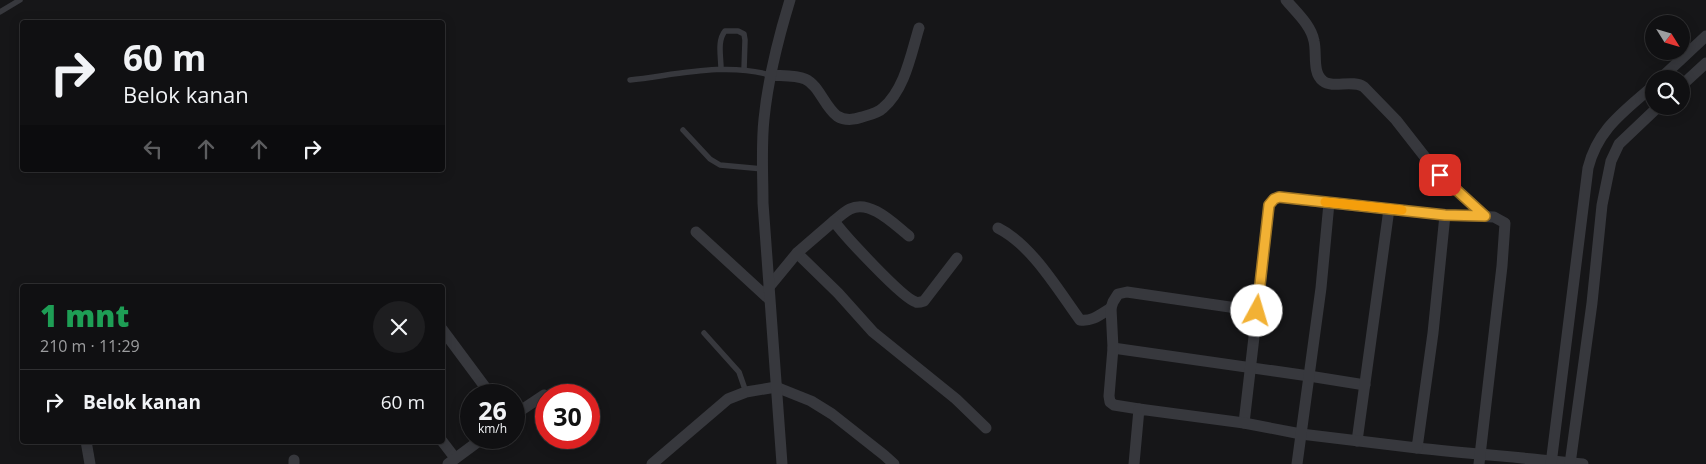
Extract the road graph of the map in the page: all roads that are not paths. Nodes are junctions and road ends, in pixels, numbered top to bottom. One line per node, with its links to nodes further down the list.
1 (20, 0): 4 (lane)
2 (790, 0): 12 (street)
3 (1286, 0): 23 (street)
4 (0, 12)
5 (919, 28): 12 (street)
6 (1706, 36): 7 (street)
7 (1679, 62): 11 (street); 13 (street)
8 (1706, 63): 13 (street)
9 (721, 69): 10 (lane); 10 (lane); 15 (lane)
10 (744, 70): 12 (lane)
11 (1670, 70)
12 (770, 75): 19 (street)
13 (1693, 75): 14 (street)
14 (1690, 78)
15 (630, 80)
16 (1645, 93): 32 (street)
17 (1650, 115): 33 (street)
18 (683, 130): 19 (lane)
19 (763, 169): 30 (street)
20 (1329, 203): 21 (street); 35 (street); 40 (street)
21 (1389, 209): 22 (street); 42 (street)
22 (1445, 215): 23 (street); 52 (street)
23 (1485, 216): 54 (street)
24 (834, 221): 27 (street); 28 (street); 29 (street)
25 (998, 228): 34 (street)
26 (696, 232): 31 (street)
27 (910, 236)
28 (797, 253): 30 (street); 47 (street)
29 (957, 258)
30 (768, 287): 31 (street)
31 (769, 299): 43 (street)
32 (1571, 301): 33 (street); 56 (street)
33 (1592, 303): 57 (street)
34 (1111, 308): 35 (street); 38 (street)
35 (1257, 311): 39 (street)
36 (445, 333): 41 (street)
37 (704, 333): 44 (lane)
38 (1113, 348): 39 (street); 45 (street)
39 (1250, 368): 40 (street); 46 (street)
40 (1309, 376): 42 (street); 48 (street)
41 (483, 384)
42 (1364, 386): 49 (street)
43 (776, 387): 44 (street); 60 (street); 61 (street)
44 (746, 392): 59 (street)
45 (1139, 409): 46 (street); 62 (street)
46 (1244, 424): 48 (street)
47 (986, 428)
48 (1301, 434): 49 (street); 63 (street)
49 (1358, 441): 52 (street)
50 (87, 444): 58 (street)
51 (444, 444): 55 (street)
52 (1417, 448): 54 (street)
53 (468, 449): 55 (street)
54 (1480, 459): 56 (street)
55 (452, 461)
56 (1551, 462): 57 (street)
57 (1570, 463): 64 (street)
58 (90, 464)
59 (652, 464)
60 (782, 464)
61 (894, 464)
62 (1134, 464)
63 (1297, 464)
64 (1583, 464)

